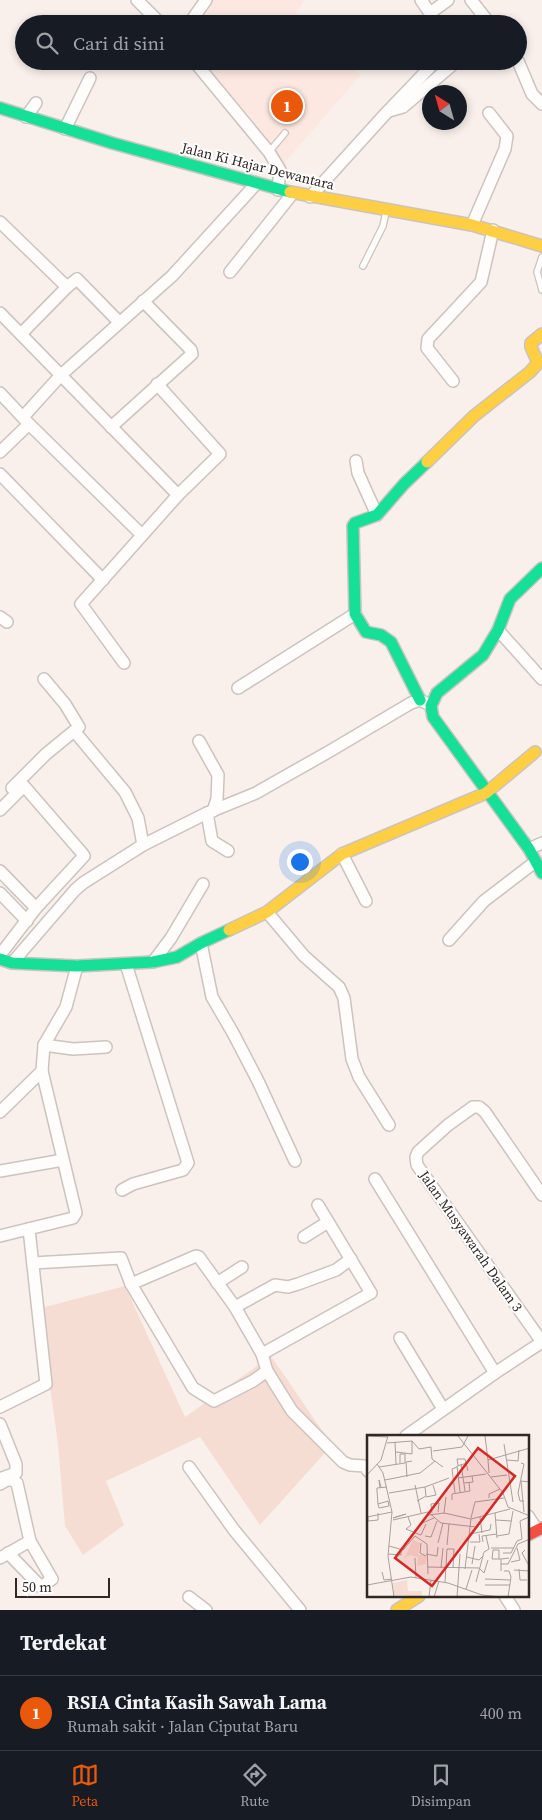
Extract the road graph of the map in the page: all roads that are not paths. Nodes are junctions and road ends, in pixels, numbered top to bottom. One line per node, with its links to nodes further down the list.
1 (138, 0): 6 (street)
2 (206, 0): 7 (street)
3 (421, 0): 4 (street)
4 (448, 0)
5 (471, 0): 8 (street)
6 (152, 15)
7 (195, 15)
8 (483, 15)
9 (201, 70): 22 (street)
10 (427, 70): 17 (street)
11 (446, 70): 17 (street)
12 (522, 70): 15 (street)
13 (90, 78): 20 (street)
14 (36, 103): 19 (street)
15 (542, 104)
16 (0, 108): 19 (street, Jalan Ki Hajar Dewantara)
17 (388, 111): 26 (street)
18 (489, 113): 29 (street)
19 (26, 118): 20 (street, Jalan Ki Hajar Dewantara)
20 (65, 129): 23 (street, Jalan Ki Hajar Dewantara)
21 (285, 133): 22 (lane)
22 (269, 152): 24 (street)
23 (256, 184): 24 (street, Jalan Ki Hajar Dewantara); 37 (street)
24 (278, 190): 25 (street, Jalan Ki Hajar Dewantara)
25 (293, 193): 26 (street, Jalan Ki Hajar Dewantara); 34 (street)
26 (310, 197): 27 (street, Jalan Ki Hajar Dewantara)
27 (387, 210): 29 (street, Jalan Ki Hajar Dewantara); 33 (lane)
28 (0, 222): 35 (street)
29 (472, 225): 30 (street, Jalan Ki Hajar Dewantara)
30 (493, 230): 31 (street, Jalan Ki Hajar Dewantara); 43 (street)
31 (542, 246)
32 (542, 258): 36 (lane)
33 (363, 266)
34 (230, 272)
35 (66, 287): 39 (street); 40 (street)
36 (542, 290)
37 (143, 301): 39 (street); 44 (street)
38 (0, 313): 40 (street)
39 (119, 322): 42 (street)
40 (21, 334): 42 (street)
41 (542, 334): 52 (street)
42 (61, 375): 46 (street); 47 (street)
43 (453, 381)
44 (158, 384): 47 (street); 51 (street)
45 (0, 393): 46 (street)
46 (26, 420): 48 (street); 53 (street)
47 (111, 427): 51 (street)
48 (0, 452)
49 (356, 461): 52 (street)
50 (0, 474): 55 (street)
51 (178, 495): 53 (street)
52 (377, 515): 56 (street)
53 (142, 535): 55 (street)
54 (542, 568): 57 (street)
55 (103, 580): 58 (street)
56 (356, 614): 61 (street); 62 (street)
57 (498, 630): 60 (street); 63 (street)
58 (124, 663)
59 (44, 679): 64 (street)
60 (542, 679)
61 (238, 688)
62 (420, 700): 63 (street); 70 (street)
63 (431, 706): 67 (street)
64 (75, 732): 68 (street); 72 (street)
65 (199, 741): 70 (street)
66 (536, 752): 67 (street)
67 (486, 793): 73 (street); 75 (street)
68 (0, 800)
69 (0, 810): 82 (street)
70 (210, 812): 72 (street); 74 (street)
71 (542, 843): 73 (street)
72 (143, 845): 90 (street)
73 (529, 849): 76 (street)
74 (228, 851)
75 (342, 854): 81 (street); 83 (street)
76 (535, 862): 78 (street); 85 (street)
77 (0, 871): 82 (street)
78 (542, 873)
79 (203, 884): 89 (street)
80 (0, 893): 84 (street)
81 (366, 901)
82 (36, 908): 84 (street)
83 (267, 912): 86 (street); 97 (street)
84 (27, 921): 87 (street)
85 (449, 940)
86 (201, 943): 89 (street); 99 (street)
87 (0, 955)
88 (0, 959): 90 (street)
89 (153, 962): 91 (street)
90 (12, 964): 92 (street)
91 (126, 964): 92 (street); 102 (street)
92 (77, 966): 93 (street)
93 (44, 1045): 94 (street); 95 (street)
94 (106, 1047)
95 (42, 1071): 96 (street); 98 (street)
96 (0, 1112)
97 (389, 1125)
98 (63, 1160): 100 (street); 106 (street)
99 (295, 1160)
100 (0, 1171)
101 (375, 1180): 119 (street)
102 (122, 1190)
103 (542, 1195): 116 (street, Jalan Musyawarah Dalam 3)
104 (318, 1205): 105 (street)
105 (328, 1222): 108 (street); 109 (street)
106 (29, 1228): 107 (street); 110 (street)
107 (0, 1236)
108 (304, 1237)
109 (351, 1259): 114 (street); 117 (street)
110 (33, 1263): 113 (street); 120 (street)
111 (242, 1267): 112 (street)
112 (217, 1283): 113 (street); 114 (street)
113 (130, 1284): 118 (street)
114 (235, 1307): 117 (street)
115 (400, 1338): 121 (street)
116 (542, 1342): 119 (street)
117 (262, 1354): 118 (street)
118 (267, 1371): 125 (street)
119 (495, 1373): 121 (street)
120 (0, 1407)
121 (444, 1409): 123 (street)
122 (0, 1424): 126 (street)
123 (407, 1435)
124 (189, 1467): 136 (street)
125 (367, 1467)
126 (0, 1479)
127 (0, 1484): 130 (street)
128 (530, 1520): 129 (street)
129 (536, 1531)
130 (30, 1541): 131 (street); 131 (street)
131 (4, 1556)
132 (189, 1597): 135 (street)
133 (416, 1598): 137 (street)
134 (506, 1598): 138 (street)
135 (206, 1610)
136 (300, 1610)
137 (397, 1610)
138 (514, 1610)

